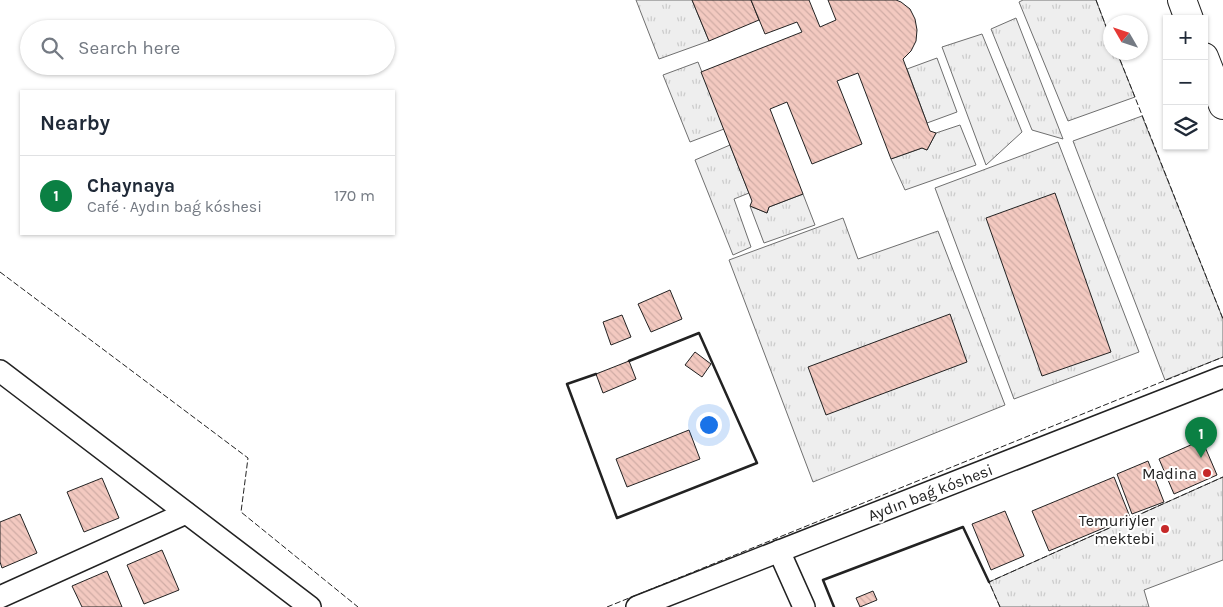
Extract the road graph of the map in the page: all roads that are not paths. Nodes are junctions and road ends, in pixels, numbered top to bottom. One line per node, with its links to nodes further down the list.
1 (1182, 0): 2 (main road)
2 (1188, 15)
3 (1205, 60): 4 (main road)
4 (1223, 105)
5 (0, 371): 7 (street)
6 (1223, 377): 8 (street, Aydın baǵ kóshesi)
7 (186, 513): 9 (street); 10 (street)
8 (779, 551): 11 (street, Aydın baǵ kóshesi); 12 (street)
9 (0, 597)
10 (310, 607)
11 (637, 607)
12 (804, 607)

